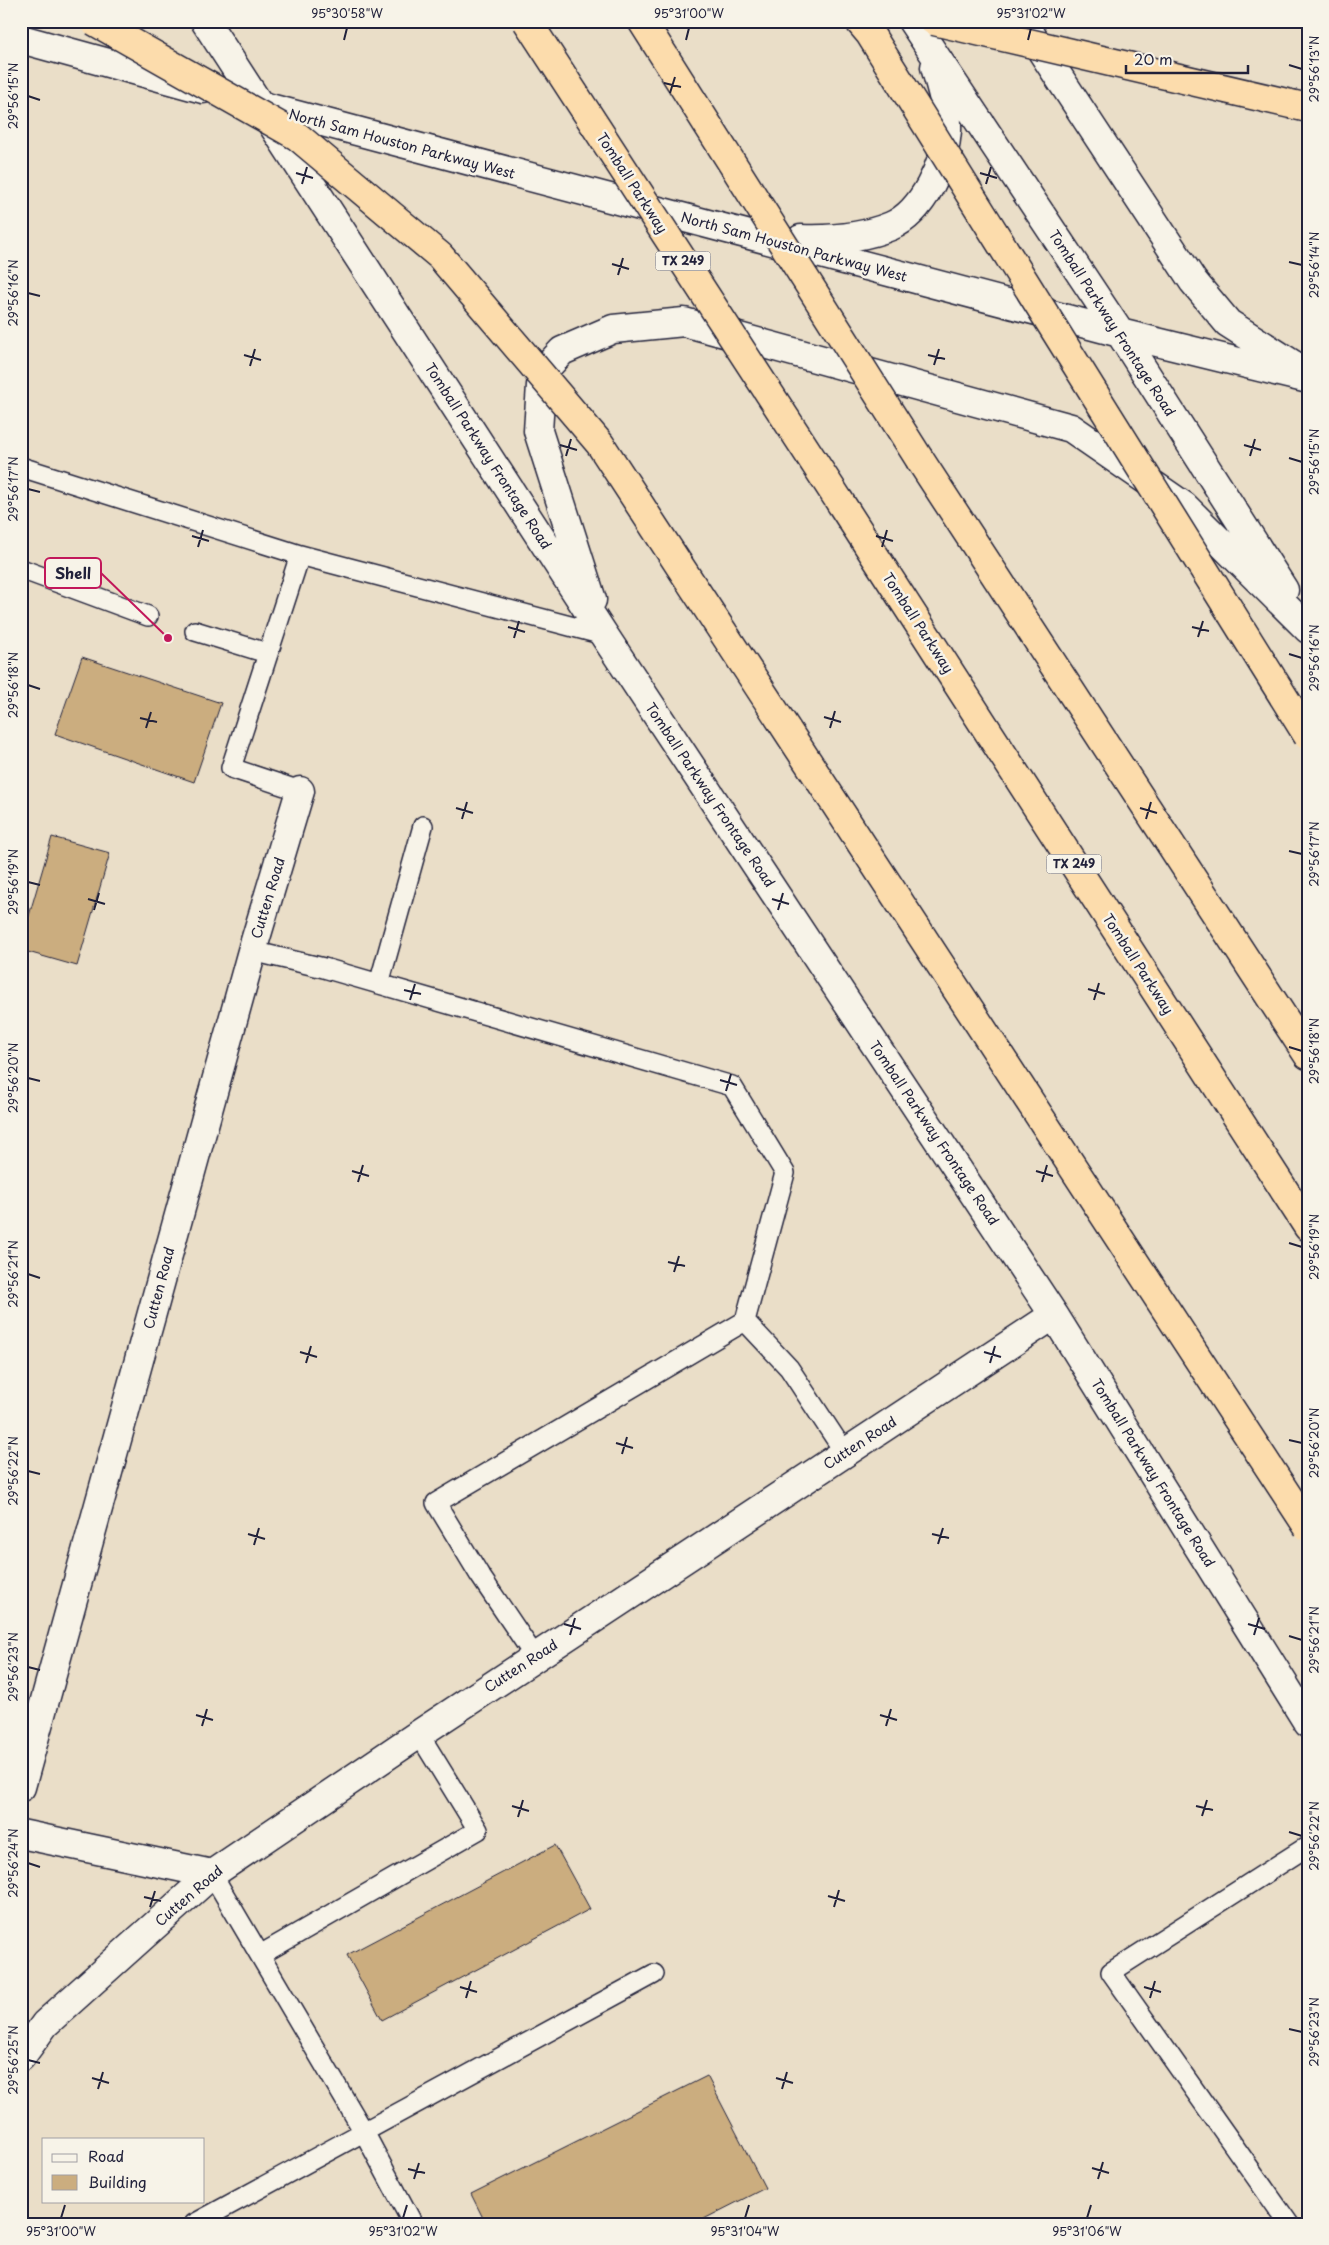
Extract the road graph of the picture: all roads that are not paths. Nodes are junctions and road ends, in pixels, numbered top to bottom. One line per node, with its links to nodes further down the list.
1 (94, 21): 34 (highway, bridge)
2 (206, 21): 10 (main road, Tomball Parkway Frontage Road)
3 (527, 21): 30 (highway, Tomball Parkway / TX 249, bridge)
4 (642, 21): 29 (highway, bridge)
5 (859, 21): 24 (highway, bridge)
6 (912, 21): 8 (main road, Tomball Parkway Frontage Road)
7 (1022, 21): 14 (main road)
8 (931, 33): 11 (highway, bridge); 12 (main road); 13 (main road, Tomball Parkway Frontage Road)
9 (21, 39): 10 (main road, North Sam Houston Parkway West)
10 (260, 106): 12 (main road, North Sam Houston Parkway West); 22 (main road, Tomball Parkway Frontage Road)
11 (1308, 108)
12 (762, 238): 13 (main road, North Sam Houston Parkway West)
13 (1120, 332): 15 (main road, North Sam Houston Parkway West); 20 (main road, Tomball Parkway Frontage Road)
14 (1308, 374)
15 (1308, 379)
16 (21, 467): 17 (lane)
17 (300, 555): 22 (lane); 23 (lane)
18 (21, 569): 19 (lane)
19 (148, 616)
20 (1308, 628): 22 (main road)
21 (196, 631): 23 (lane)
22 (604, 635): 31 (main road, Tomball Parkway Frontage Road)
23 (267, 653): 25 (lane)
24 (1308, 736)
25 (300, 791): 27 (main road, Cutten Road)
26 (423, 826): 28 (lane)
27 (252, 951): 28 (lane); 38 (main road, Cutten Road)
28 (379, 984): 32 (lane)
29 (1308, 1055)
30 (1308, 1227)
31 (1054, 1315): 33 (main road, Cutten Road); 36 (main road, Tomball Parkway Frontage Road)
32 (745, 1320): 33 (lane); 35 (lane)
33 (845, 1453): 35 (main road, Cutten Road)
34 (1308, 1527)
35 (535, 1657): 37 (main road, Cutten Road)
36 (1308, 1723)
37 (419, 1734): 41 (main road, Cutten Road); 42 (lane)
38 (21, 1787)
39 (21, 1834): 41 (main road)
40 (1308, 1846): 48 (lane)
41 (212, 1874): 42 (lane); 44 (main road, Cutten Road)
42 (260, 1955): 45 (lane)
43 (654, 1974): 45 (lane)
44 (21, 2057)
45 (364, 2132): 46 (lane); 47 (lane)
46 (194, 2224)
47 (413, 2224)
48 (1289, 2224)

